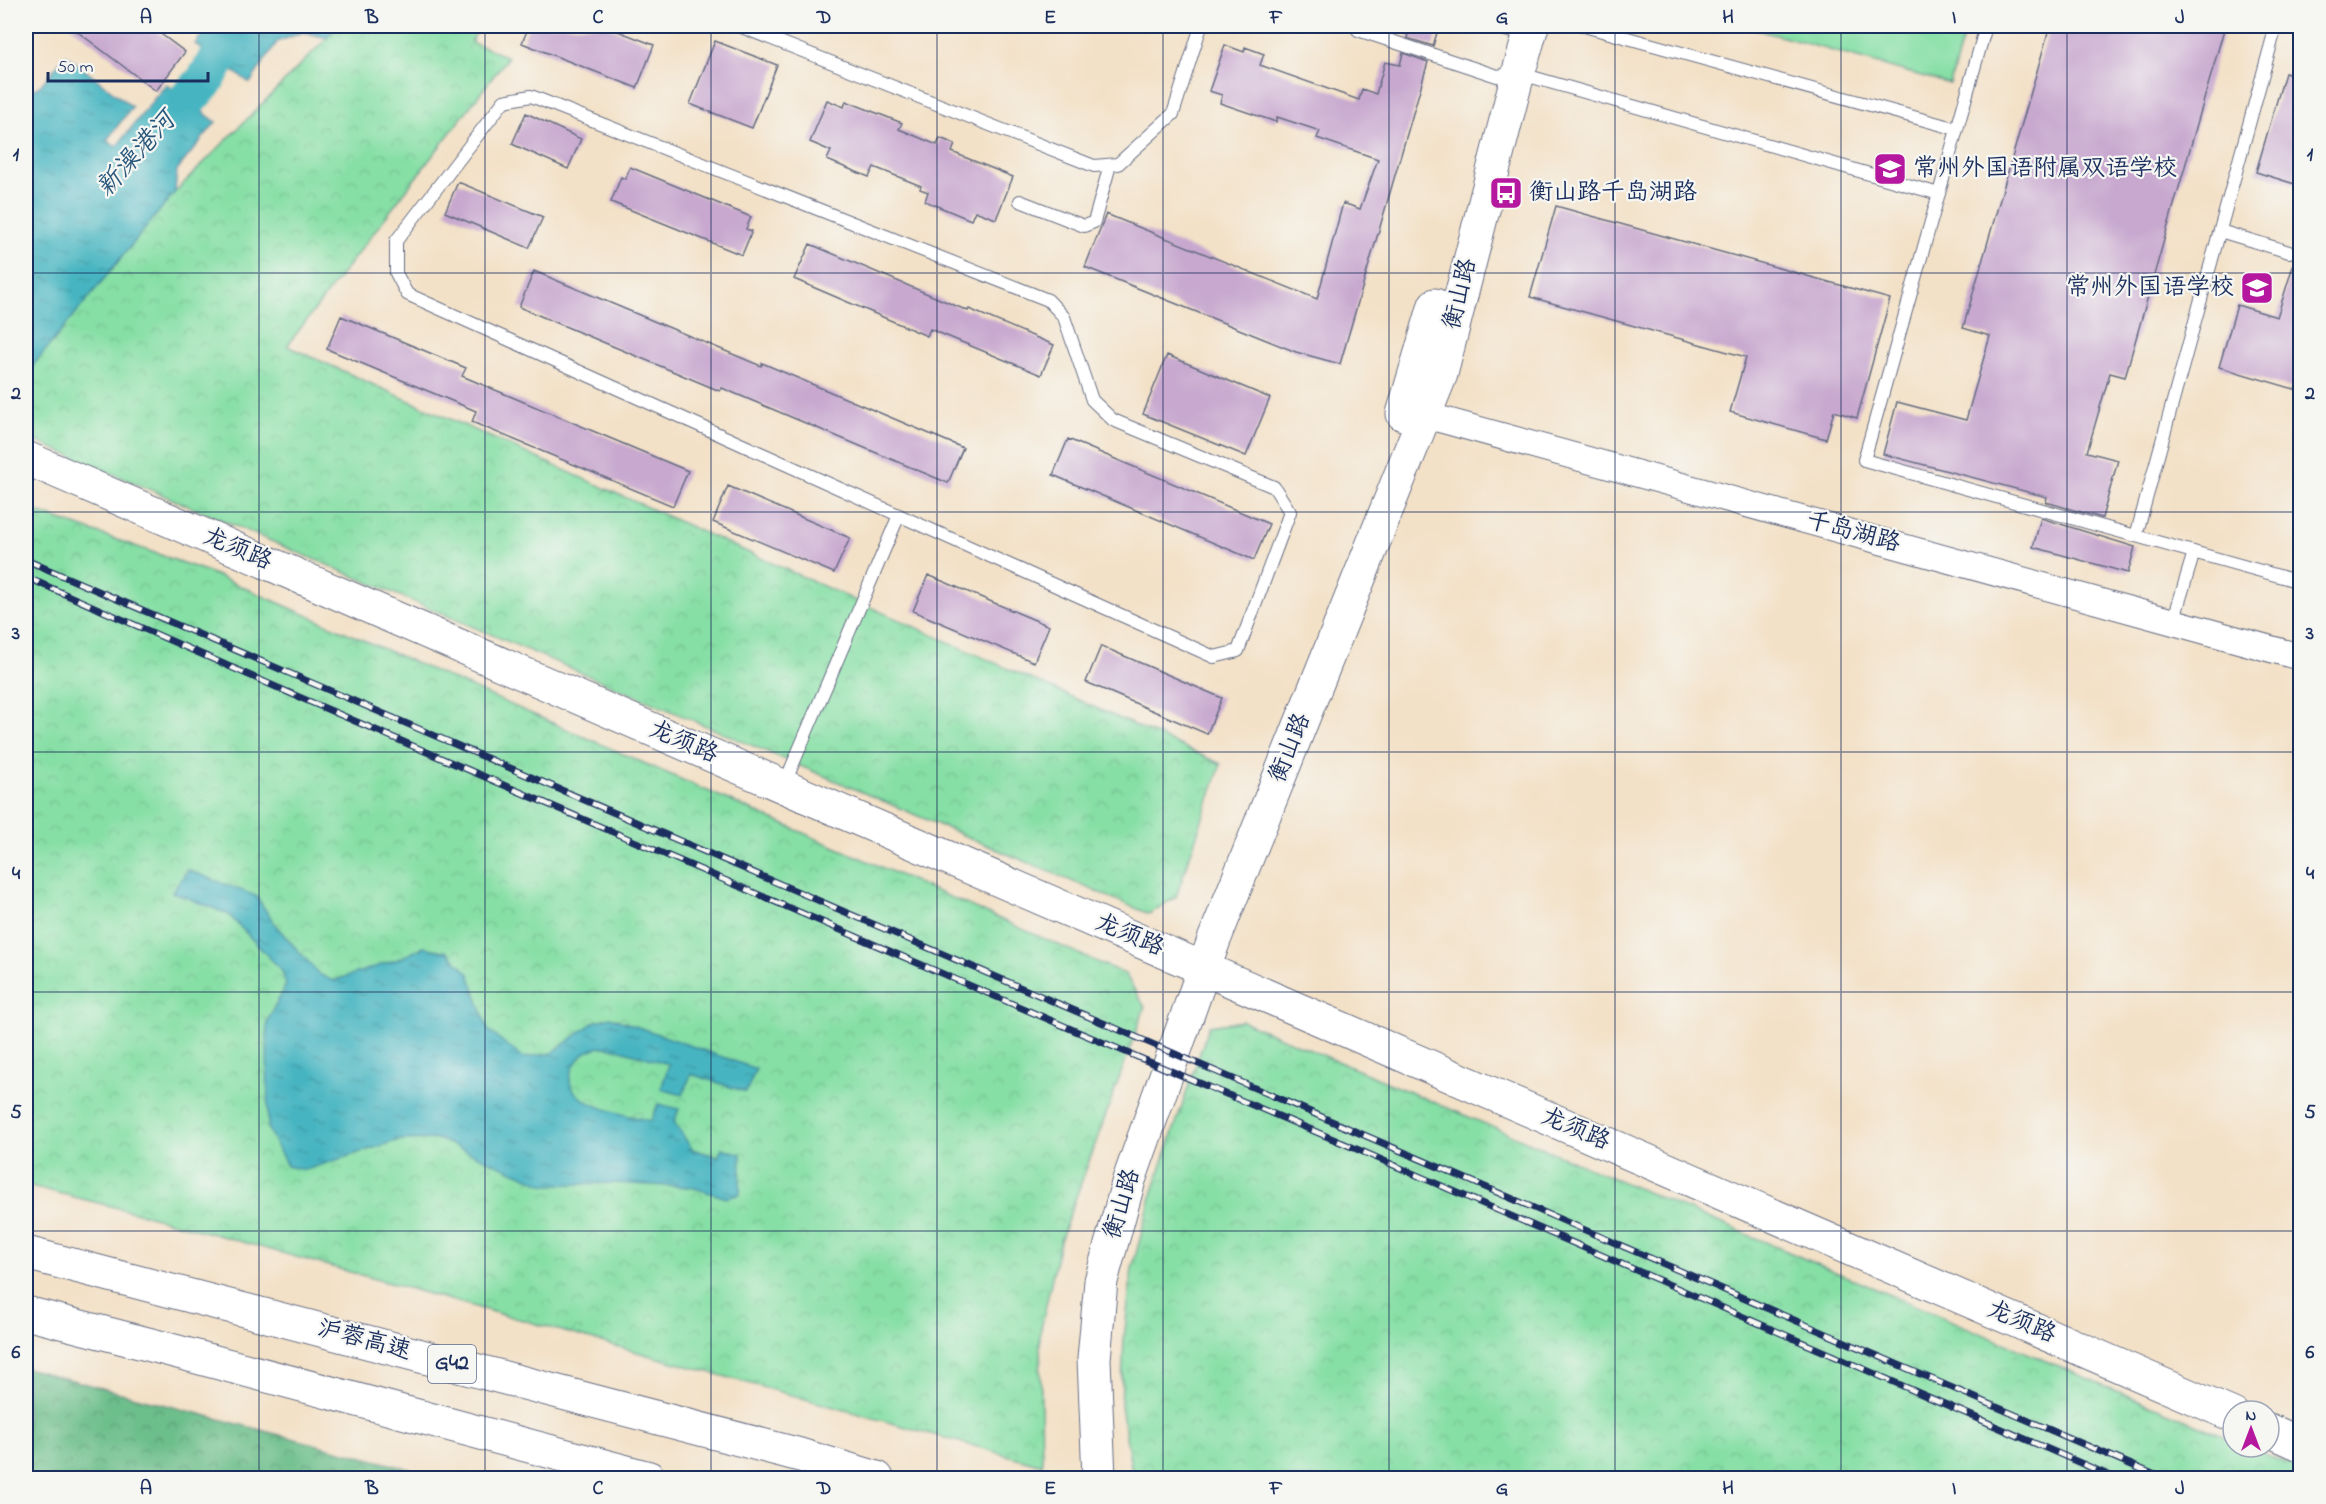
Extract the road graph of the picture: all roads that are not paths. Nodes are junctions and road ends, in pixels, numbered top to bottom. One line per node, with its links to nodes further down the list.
1 (739, 26): 10 (lane)
2 (1201, 26): 10 (lane)
3 (1584, 26): 9 (lane)
4 (1986, 26): 9 (lane)
5 (2276, 26): 13 (lane)
6 (1519, 27): 8 (main road, 衡山路)
7 (1358, 30): 8 (lane)
8 (1507, 75): 11 (lane); 15 (main road, 衡山路)
9 (1957, 129): 11 (lane)
10 (1110, 165): 12 (lane)
11 (1939, 194): 18 (lane)
12 (1020, 201)
13 (2220, 231): 14 (lane); 18 (lane)
14 (2289, 252)
15 (1415, 412): 21 (street, 千岛湖路); 24 (main road, 衡山路)
16 (26, 458): 23 (main road, 龙须路)
17 (899, 515): 17 (lane); 23 (lane)
18 (2136, 536): 19 (lane)
19 (2194, 552): 20 (lane); 21 (lane)
20 (2301, 582)
21 (2173, 621): 22 (street, 千岛湖路)
22 (2301, 657)
23 (783, 786): 24 (main road, 龙须路)
24 (1195, 965): 27 (main road, 龙须路); 32 (main road, 衡山路); 33 (main road, 衡山路)
25 (26, 1252): 31 (main road, 沪蓉高速 / G42)
26 (26, 1313): 30 (main road, G42)
27 (2221, 1410)
28 (2281, 1435): 29 (main road)
29 (2301, 1444)
30 (649, 1479)
31 (877, 1479)
32 (1078, 1479)
33 (1099, 1479)

